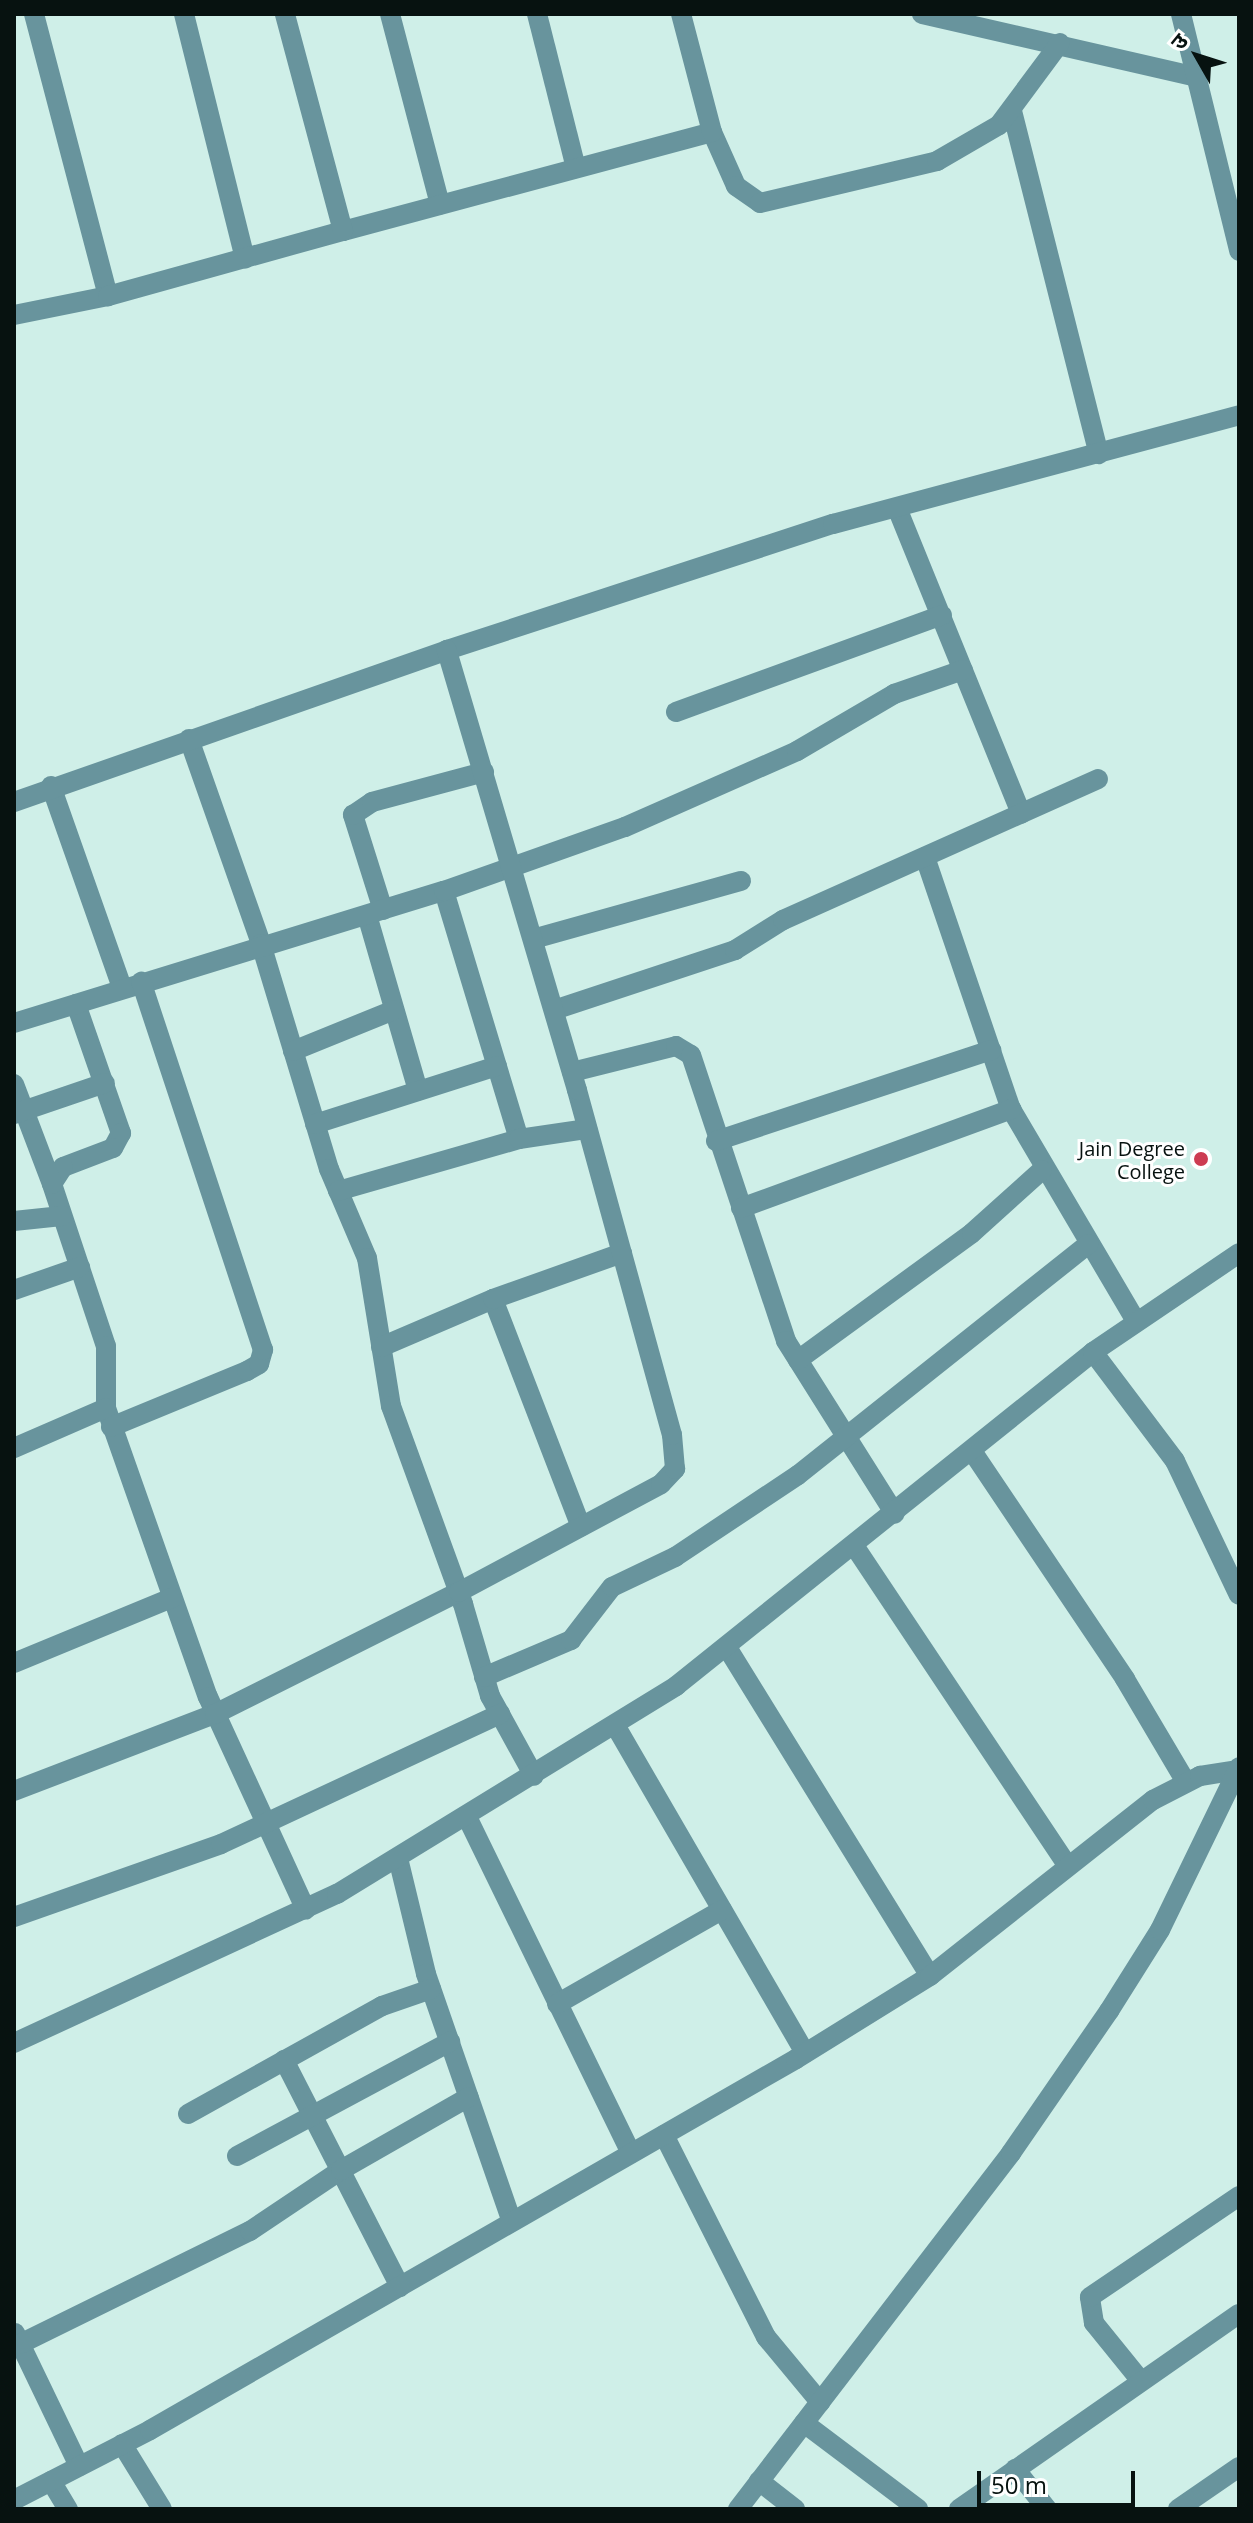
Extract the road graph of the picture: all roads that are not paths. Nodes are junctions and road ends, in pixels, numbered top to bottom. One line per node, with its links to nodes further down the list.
1 (34, 14): 18 (street)
2 (184, 14): 17 (street)
3 (285, 14): 15 (street)
4 (390, 14): 14 (street)
5 (537, 14): 13 (street)
6 (681, 14): 12 (street)
7 (922, 14): 9 (street)
8 (1181, 14): 10 (street)
9 (1060, 43): 10 (street); 11 (street)
10 (1196, 77): 16 (street)
11 (1012, 111): 12 (street); 21 (street)
12 (712, 132): 13 (street)
13 (576, 168): 14 (street)
14 (440, 205): 15 (street)
15 (343, 231): 17 (street)
16 (1239, 251)
17 (245, 258): 18 (street)
18 (108, 296): 19 (street)
19 (14, 315)
20 (1239, 415): 21 (street)
21 (1099, 454): 22 (street)
22 (897, 508): 23 (street); 24 (street)
23 (942, 615): 25 (street); 26 (street)
24 (447, 650): 27 (street); 28 (street)
25 (963, 670): 32 (street); 34 (street)
26 (676, 712)
27 (189, 739): 30 (street); 39 (street)
28 (484, 772): 34 (street); 37 (street)
29 (1098, 779): 32 (street)
30 (51, 786): 31 (street); 40 (street)
31 (14, 802)
32 (1021, 814): 33 (street)
33 (925, 857): 43 (street); 45 (street)
34 (513, 869): 36 (street); 38 (street)
35 (741, 881): 38 (street)
36 (444, 891): 37 (street); 47 (street)
37 (375, 913): 39 (street); 42 (street)
38 (533, 939): 43 (street)
39 (261, 944): 40 (street); 46 (street)
40 (131, 985): 41 (street); 74 (street)
41 (76, 1004): 44 (street); 49 (street)
42 (394, 1010): 46 (street); 51 (street)
43 (554, 1010): 48 (street)
44 (14, 1023)
45 (991, 1050): 52 (street); 57 (street)
46 (293, 1051): 54 (street)
47 (497, 1066): 51 (street); 56 (street)
48 (572, 1072): 55 (street); 57 (street)
49 (105, 1083): 53 (street); 59 (street)
50 (14, 1084): 53 (street)
51 (418, 1091): 54 (street)
52 (1011, 1109): 58 (street); 61 (street)
53 (20, 1112): 59 (street)
54 (315, 1124): 60 (street)
55 (587, 1129): 56 (street); 65 (street)
56 (519, 1139): 60 (street)
57 (716, 1141): 61 (street)
58 (1042, 1170): 64 (street); 73 (street)
59 (52, 1184): 62 (street)
60 (338, 1191): 71 (street)
61 (741, 1208): 73 (street)
62 (62, 1216): 63 (street); 67 (street)
63 (14, 1221)
64 (1088, 1244): 70 (street); 75 (street)
65 (622, 1253): 69 (street); 79 (street)
66 (1239, 1253): 70 (street)
67 (80, 1267): 68 (street); 74 (street)
68 (14, 1290)
69 (493, 1299): 71 (street); 79 (street)
70 (1136, 1321): 72 (street)
71 (381, 1347): 81 (street)
72 (1093, 1352): 77 (street); 82 (street)
73 (798, 1360): 75 (street)
74 (108, 1418): 76 (street); 83 (street)
75 (846, 1436): 78 (street); 86 (street)
76 (14, 1448)
77 (972, 1451): 78 (street); 92 (street)
78 (895, 1514): 80 (street)
79 (581, 1527): 81 (street)
80 (855, 1547): 84 (street); 97 (street)
81 (459, 1592): 86 (street); 87 (street)
82 (1239, 1595)
83 (172, 1598): 85 (street); 87 (street)
84 (728, 1649): 89 (street); 101 (street)
85 (14, 1663)
86 (484, 1677): 88 (street)
87 (215, 1714): 93 (street); 95 (street)
88 (500, 1714): 91 (street); 95 (street)
89 (615, 1725): 91 (street); 99 (street)
90 (1239, 1769): 92 (street); 121 (street)
91 (534, 1776): 94 (street)
92 (1186, 1782): 97 (street)
93 (14, 1791)
94 (467, 1817): 96 (street); 103 (street)
95 (266, 1824): 98 (street); 100 (street)
96 (398, 1858): 98 (street); 102 (street)
97 (1067, 1865): 101 (street)
98 (306, 1910): 105 (street)
99 (722, 1910): 103 (street); 106 (street)
100 (14, 1917)
101 (930, 1976): 106 (street)
102 (431, 1989): 104 (street); 107 (street)
103 (557, 2004): 112 (street)
104 (450, 2042): 108 (street); 110 (street)
105 (14, 2043)
106 (805, 2053): 111 (street)
107 (284, 2060): 109 (street); 110 (street)
108 (469, 2097): 114 (street); 116 (street)
109 (188, 2114)
110 (313, 2115): 113 (street); 114 (street)
111 (664, 2135): 112 (street); 121 (street)
112 (631, 2153): 116 (street)
113 (237, 2156)
114 (341, 2170): 117 (street); 119 (street)
115 (1239, 2196): 120 (street)
116 (512, 2222): 117 (street)
117 (400, 2287): 123 (street)
118 (1239, 2314): 120 (street)
119 (17, 2338): 124 (street)
120 (1141, 2381): 126 (street)
121 (820, 2402): 122 (street)
122 (804, 2423): 128 (street); 134 (street)
123 (122, 2444): 124 (street); 131 (street)
124 (79, 2466): 127 (street)
125 (1239, 2467): 137 (street)
126 (1015, 2469): 135 (street); 136 (street)
127 (51, 2481): 129 (street); 130 (street)
128 (759, 2481): 132 (street); 133 (street)
129 (14, 2500)
130 (68, 2509)
131 (162, 2509)
132 (738, 2509)
133 (795, 2509)
134 (918, 2509)
135 (959, 2509)
136 (1047, 2509)
137 (1178, 2509)

